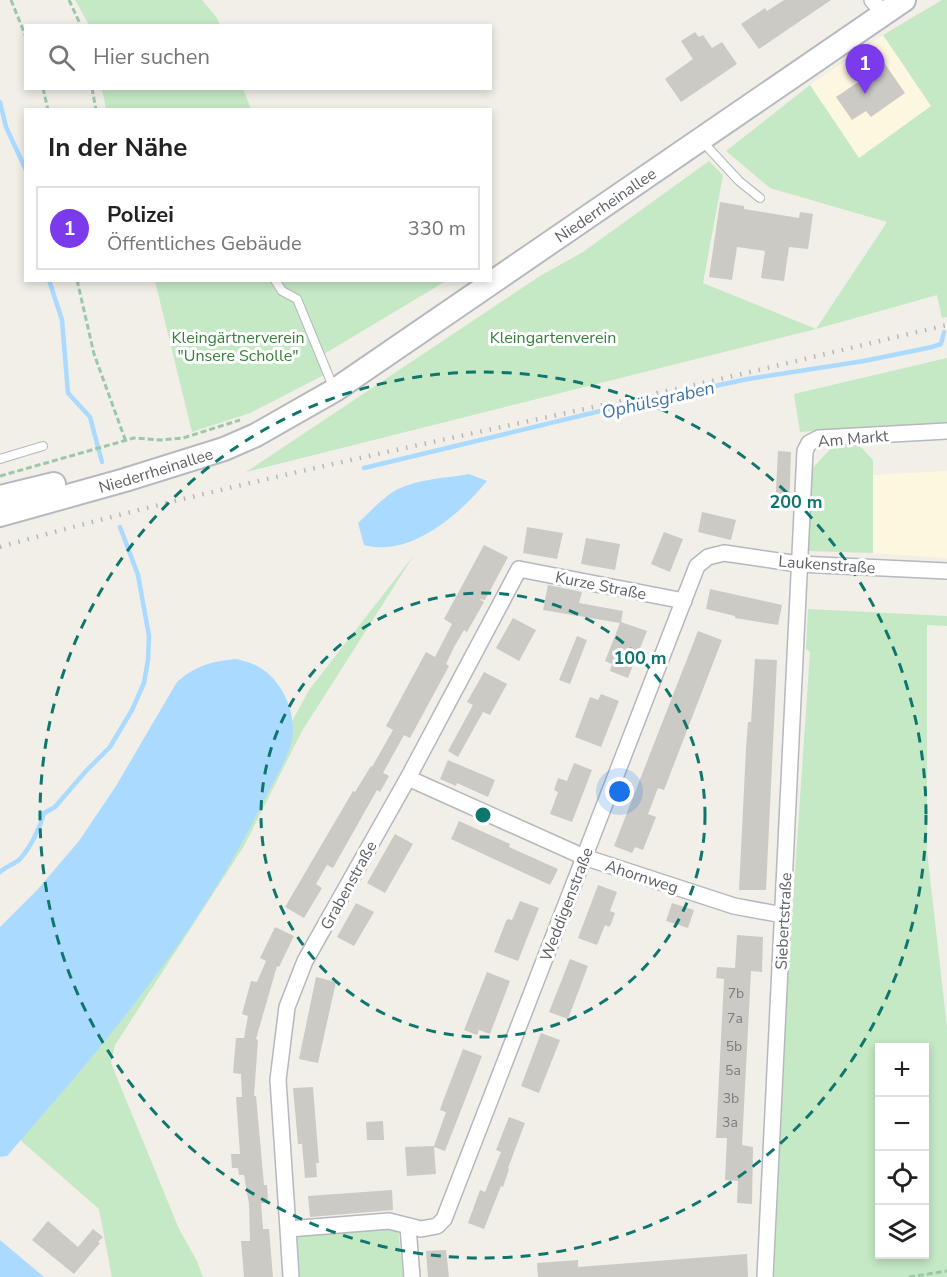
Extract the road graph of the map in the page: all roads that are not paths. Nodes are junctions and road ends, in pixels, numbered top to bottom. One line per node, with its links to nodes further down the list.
1 (904, 0): 2 (main road, Niederrheinallee)
2 (878, 7): 3 (main road, Niederrheinallee)
3 (700, 139): 4 (lane); 6 (main road, Niederrheinallee)
4 (760, 198)
5 (276, 282): 6 (lane)
6 (335, 390): 10 (main road, Niederrheinallee)
7 (947, 431): 12 (street, Am Markt)
8 (43, 446): 9 (lane)
9 (0, 459)
10 (2, 498)
11 (708, 557): 12 (street, Laukenstraße); 15 (street, Weddigenstraße)
12 (799, 564): 14 (street, Laukenstraße); 18 (street, Siebertstraße)
13 (519, 569): 15 (street, Kurze Straße); 16 (street, Grabenstraße)
14 (947, 571)
15 (684, 601): 17 (street, Weddigenstraße)
16 (408, 778): 17 (street, Ahornweg); 20 (street, Grabenstraße)
17 (584, 857): 18 (street, Ahornweg); 19 (street, Weddigenstraße)
18 (783, 915): 23 (street, Siebertstraße)
19 (408, 1227): 20 (street, Weddigenstraße); 22 (street)
20 (288, 1229): 21 (street, Grabenstraße)
21 (291, 1277)
22 (412, 1277)
23 (765, 1277)

